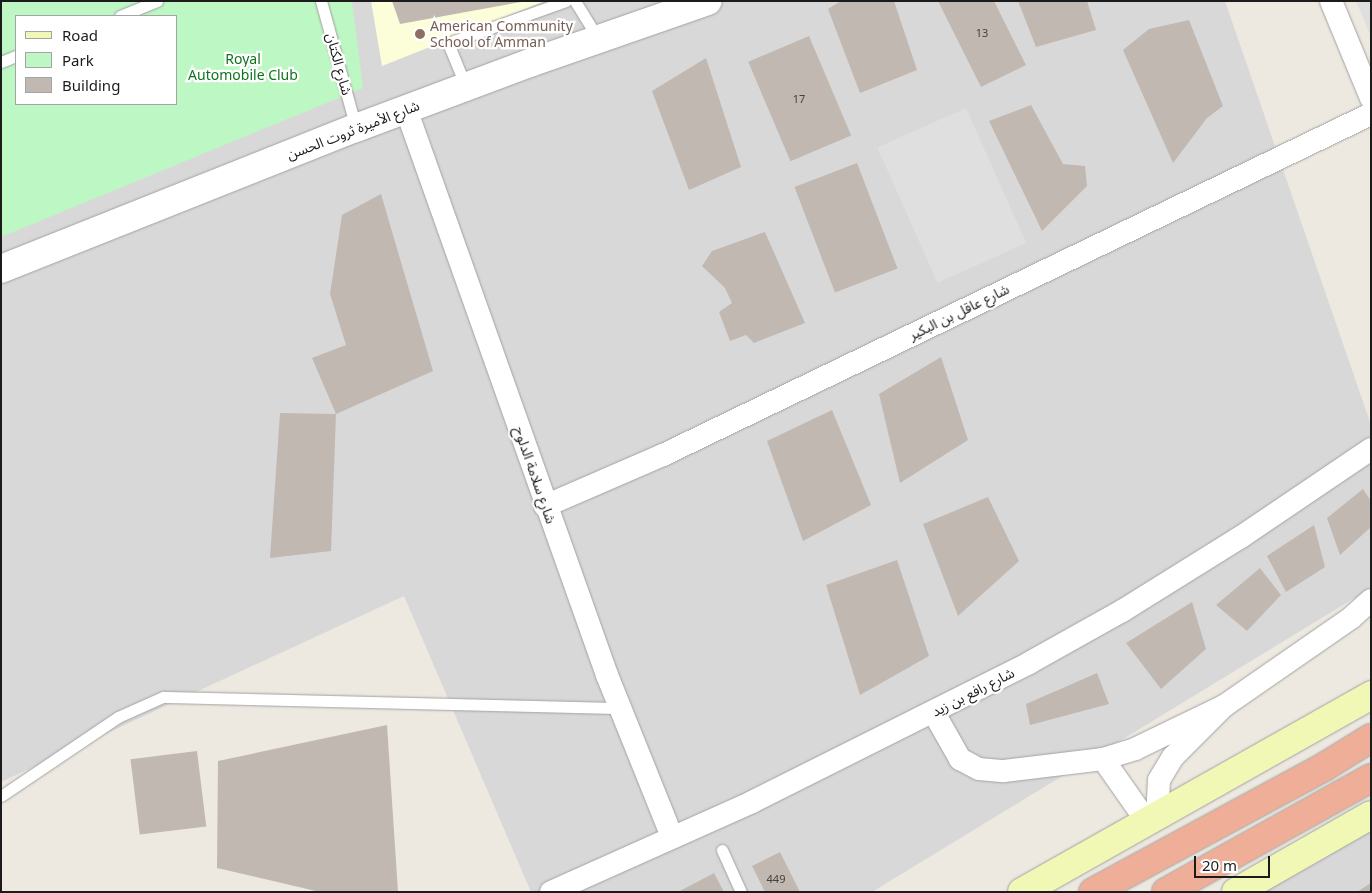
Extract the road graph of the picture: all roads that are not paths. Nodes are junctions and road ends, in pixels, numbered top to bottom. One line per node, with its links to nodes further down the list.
1 (157, 1): 7 (lane)
2 (320, 1): 15 (lane, شارع الكتان)
3 (566, 1): 11 (lane)
4 (575, 1): 8 (lane)
5 (1332, 1): 12 (street)
6 (700, 3): 8 (street, شارع الأميرة ثروت الحسن)
7 (122, 15)
8 (599, 40): 11 (street, شارع الأميرة ثروت الحسن)
9 (15, 56): 10 (lane)
10 (1, 62)
11 (466, 87): 13 (street, شارع الأميرة ثروت الحسن)
12 (1371, 98)
13 (406, 109): 15 (street, شارع الأميرة ثروت الحسن); 18 (street, شارع سلامة الدلوح)
14 (1371, 114): 18 (street, شارع عاقل بن البكير)
15 (356, 128): 16 (street, شارع الأميرة ثروت الحسن)
16 (1, 270)
17 (1371, 449): 23 (street, شارع رافع بن زيد)
18 (545, 506): 22 (street, شارع سلامة الدلوح)
19 (1371, 600): 21 (street)
20 (1371, 695): 29 (main road)
21 (1224, 706): 25 (street); 29 (street)
22 (620, 708): 27 (lane); 30 (street, شارع سلامة الدلوح)
23 (934, 713): 25 (street); 30 (street, شارع رافع بن زيد)
24 (1371, 738): 35 (highway)
25 (1103, 759): 29 (street)
26 (1371, 778): 36 (highway)
27 (1, 796)
28 (1371, 815): 37 (main road)
29 (1153, 821): 34 (main road)
30 (672, 837): 32 (street, شارع رافع بن زيد)
31 (722, 850): 33 (lane)
32 (551, 892)
33 (741, 892)
34 (1022, 892)
35 (1093, 892)
36 (1166, 892)
37 (1236, 892)

